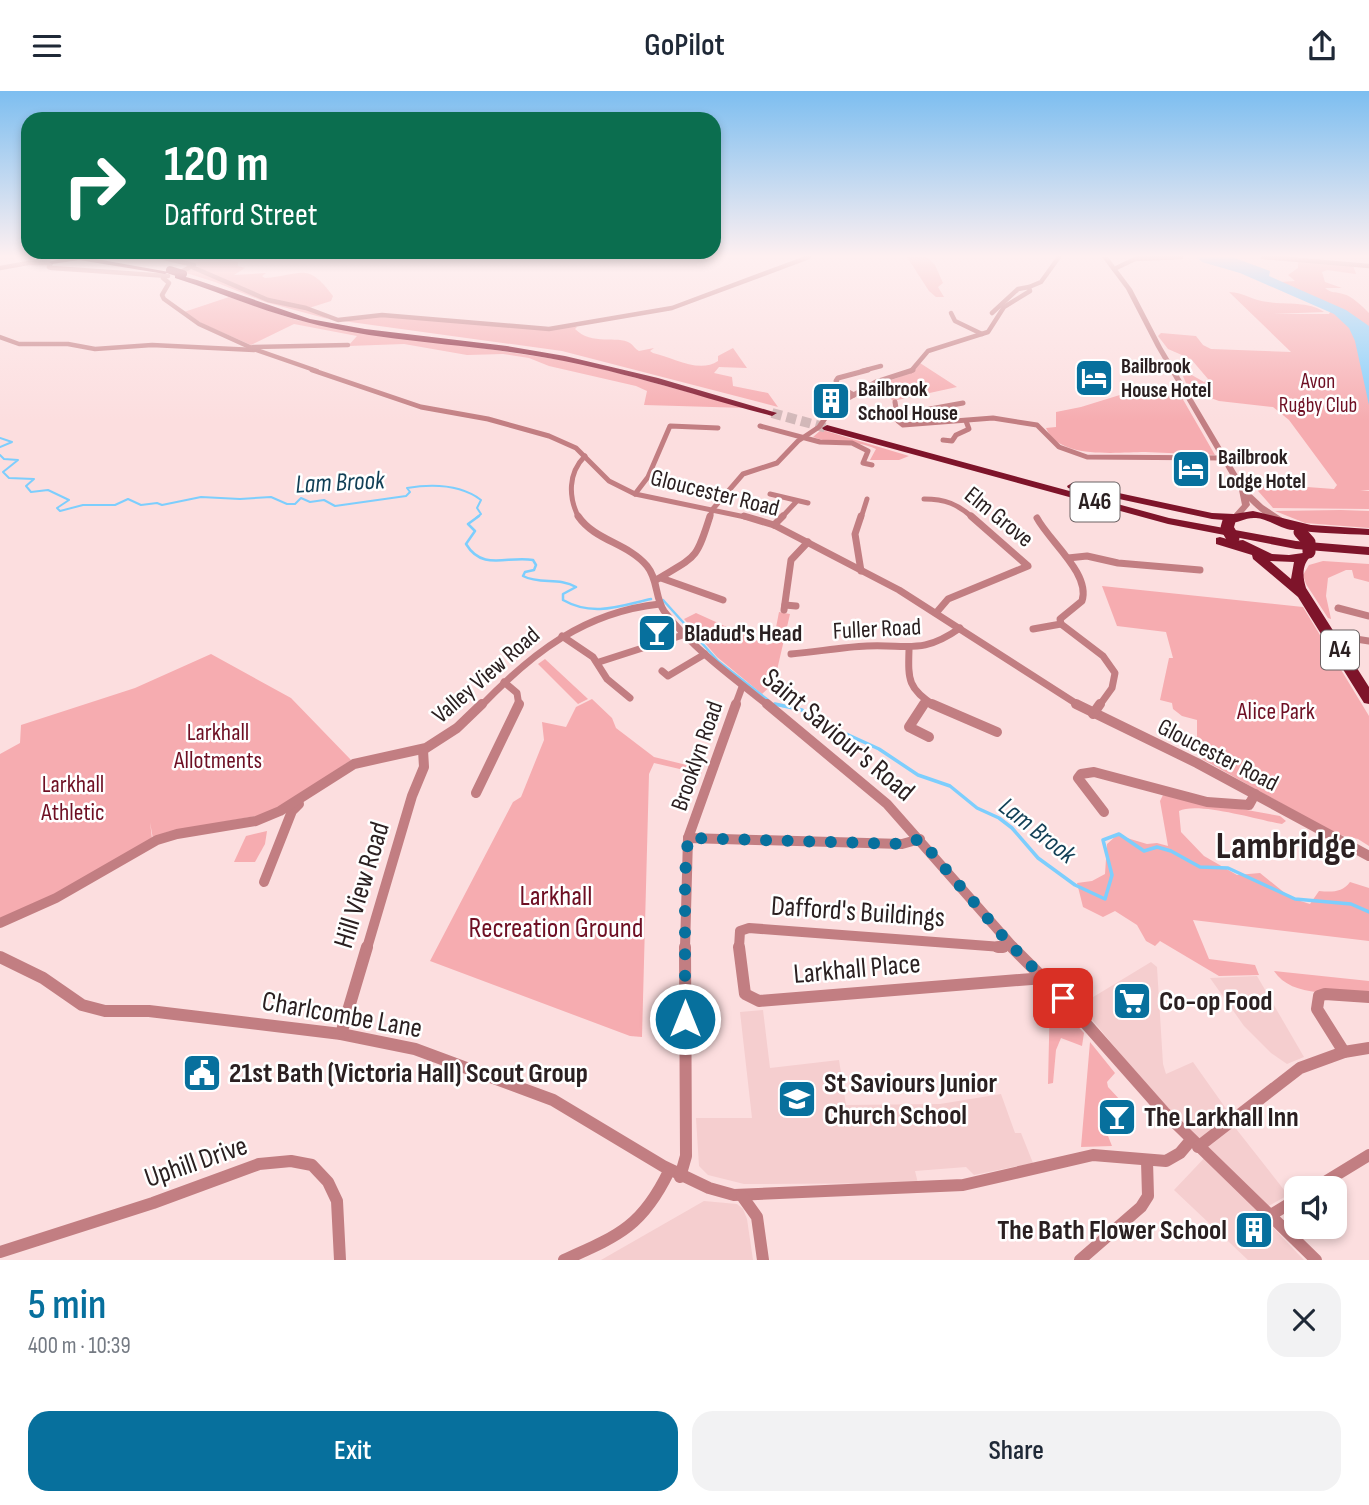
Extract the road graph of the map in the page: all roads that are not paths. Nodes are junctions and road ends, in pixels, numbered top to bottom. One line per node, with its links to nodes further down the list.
1 (182, 312): 11 (street, Gloucester Road)
2 (274, 312): 16 (highway)
3 (317, 312): 4 (street)
4 (651, 312)
5 (1002, 312): 8 (street)
6 (1142, 312): 28 (street)
7 (951, 313): 8 (street)
8 (982, 334): 13 (street)
9 (0, 337): 11 (street)
10 (348, 345): 11 (street)
11 (253, 348): 26 (street, Gloucester Road)
12 (881, 366): 13 (street)
13 (854, 394): 22 (street)
14 (957, 399): 17 (street)
15 (895, 402): 17 (street)
16 (774, 411)
17 (897, 415): 18 (street)
18 (966, 421): 24 (street); 28 (street)
19 (760, 426): 22 (street)
20 (718, 428): 31 (street)
21 (850, 430): 27 (highway, A46); 39 (highway); 44 (highway, A46)
22 (804, 437): 29 (street); 37 (street)
23 (943, 440): 24 (street)
24 (952, 441): 25 (street)
25 (960, 446)
26 (585, 456): 31 (street, Gloucester Road); 52 (street)
27 (939, 458): 45 (highway); 46 (highway, A46)
28 (1224, 458): 30 (street)
29 (872, 465)
30 (1243, 490): 39 (street); 40 (street)
31 (635, 494): 37 (street, Gloucester Road)
32 (770, 495): 35 (street)
33 (867, 499): 51 (street)
34 (923, 499): 58 (street, Elm Grove)
35 (796, 502): 36 (street); 41 (street)
36 (808, 503)
37 (712, 510): 41 (street, Gloucester Road); 52 (street)
38 (1038, 518): 48 (street)
39 (1233, 518): 40 (highway, A4); 45 (highway, A4, bridge)
40 (1283, 522): 42 (highway); 47 (highway, A4, bridge)
41 (774, 524): 43 (street, Gloucester Road)
42 (1369, 532)
43 (808, 542): 51 (street, Gloucester Road); 56 (street)
44 (1369, 544)
45 (1248, 549): 47 (highway, A4); 53 (highway, A4)
46 (1369, 551)
47 (1306, 554): 49 (highway); 53 (highway, A4)
48 (1068, 558): 50 (street); 60 (street)
49 (1369, 561)
50 (1200, 570)
51 (861, 571): 58 (street, Gloucester Road)
52 (659, 579): 54 (street); 55 (street)
53 (1306, 599): 65 (highway, A4)
54 (723, 600)
55 (660, 604): 63 (street, Saint Saviour's Road); 64 (street, Valley View Road)
56 (796, 606)
57 (1338, 608): 59 (street)
58 (936, 613): 61 (street, Gloucester Road)
59 (1369, 616)
60 (1061, 624): 62 (street); 77 (street)
61 (960, 628): 67 (street, Fuller Road); 77 (street, Gloucester Road)
62 (1033, 629)
63 (686, 634): 68 (street, Saint Saviour's Road); 70 (street)
64 (562, 636): 70 (street); 72 (street, Valley View Road)
65 (1335, 636): 66 (street); 75 (highway, A4)
66 (1369, 641)
67 (909, 650): 69 (street, Fuller Road); 76 (street)
68 (705, 654): 71 (street); 73 (street, Saint Saviour's Road)
69 (790, 654)
70 (599, 662): 74 (street)
71 (662, 671)
72 (504, 682): 80 (street, Valley View Road); 81 (street)
73 (742, 687): 85 (street, Brooklyn Road); 86 (street, Saint Saviour's Road)
74 (630, 698)
75 (1369, 699)
76 (926, 701): 78 (street); 79 (street)
77 (1093, 714): 82 (street, Gloucester Road)
78 (997, 732)
79 (929, 737)
80 (423, 750): 83 (street, Valley View Road); 95 (street, Hill View Road)
81 (476, 793)
82 (1255, 794): 84 (street); 87 (street, Gloucester Road)
83 (303, 799): 88 (street); 89 (street)
84 (1104, 812)
85 (688, 838): 86 (street); 101 (street, Brooklyn Road)
86 (920, 839): 91 (street, Saint Saviour's Road)
87 (1369, 856)
88 (264, 882)
89 (0, 923)
90 (744, 929): 91 (street, Dafford's Buildings); 93 (street, Larkhall Place)
91 (1007, 941): 93 (street, Saint Saviour's Road)
92 (0, 957): 95 (street, Charlcombe Lane)
93 (1044, 978): 98 (street, Saint Saviour's Road)
94 (1369, 997): 97 (street)
95 (341, 1034): 101 (street, Charlcombe Lane)
96 (1369, 1048): 97 (street)
97 (1344, 1052): 98 (street)
98 (1195, 1144): 100 (street); 105 (street, Saint Saviour's Road)
99 (1369, 1155): 102 (street)
100 (1147, 1161): 103 (street, Charlcombe Lane); 110 (street)
101 (674, 1174): 103 (street, Charlcombe Lane); 108 (street, Brooklyn Road)
102 (1335, 1176)
103 (741, 1195): 109 (street)
104 (1284, 1207): 105 (street)
105 (1270, 1215): 111 (street, Saint Saviour's Road)
106 (0, 1252): 107 (street, Uphill Drive)
107 (340, 1260)
108 (564, 1260)
109 (763, 1260)
110 (1080, 1260)
111 (1316, 1260)

